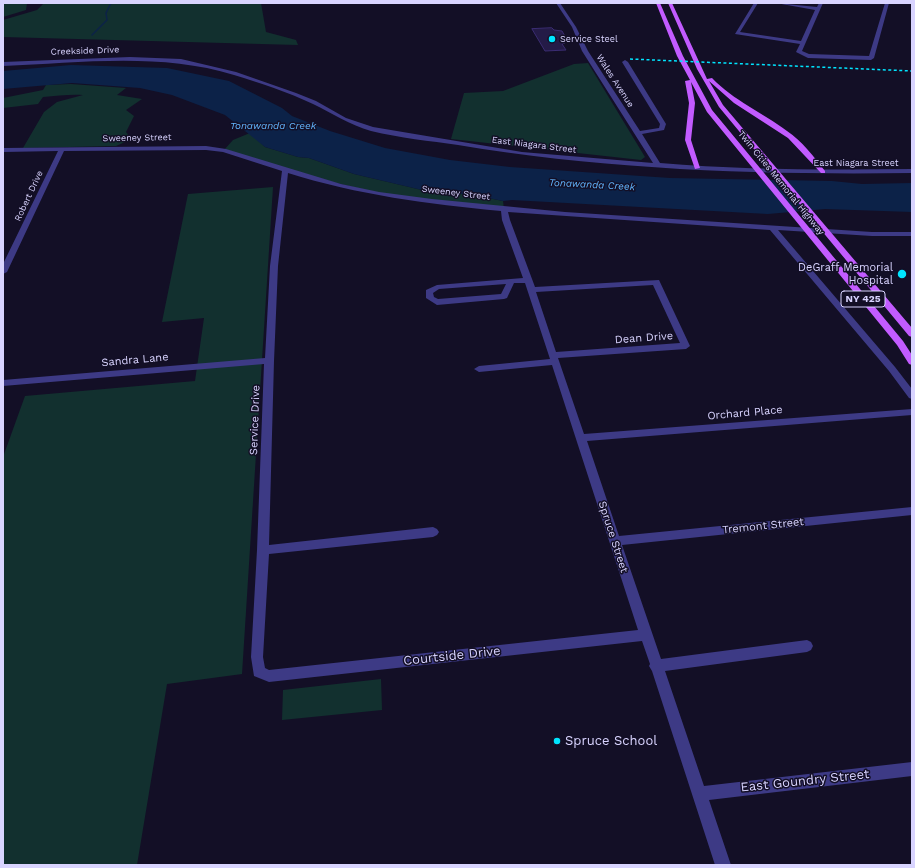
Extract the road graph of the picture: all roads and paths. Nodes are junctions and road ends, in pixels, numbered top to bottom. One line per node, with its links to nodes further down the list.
1 (558, 3): 15 (street, Wales Avenue)
2 (658, 3): 14 (main road, Twin Cities Memorial Highway / NY 425)
3 (670, 3): 13 (main road)
4 (756, 3): 9 (street)
5 (778, 3): 8 (street)
6 (821, 3): 8 (street)
7 (887, 3): 9 (street)
8 (818, 9): 9 (street)
9 (803, 43)
10 (168, 60): 12 (street, Creekside Drive); 18 (street, East Niagara Street)
11 (625, 62): 15 (street)
12 (3, 64)
13 (702, 69): 22 (main road); 29 (main road, Twin Cities Memorial Highway / NY 425)
14 (687, 70): 19 (main road); 32 (main road, Twin Cities Memorial Highway / NY 425)
15 (638, 133): 18 (street, Wales Avenue)
16 (62, 149): 17 (street, Sweeney Street); 20 (street, Sweeney Street); 26 (street, Robert Drive)
17 (3, 150)
18 (659, 166): 19 (street, East Niagara Street)
19 (697, 168): 22 (street, East Niagara Street)
20 (285, 170): 23 (street, Sweeney Street); 31 (street, Service Drive)
21 (912, 171): 22 (street, East Niagara Street)
22 (822, 172)
23 (504, 209): 24 (street, Sweeney Street); 28 (street, Spruce Street)
24 (772, 228): 25 (street, Sweeney Street); 35 (street)
25 (912, 234)
26 (3, 272)
27 (511, 282): 27 (street); 28 (street)
28 (530, 285): 30 (street, Spruce Street); 30 (street, Dean Drive)
29 (912, 334)
30 (553, 358): 33 (street); 37 (street, Spruce Street)
31 (269, 361): 34 (street, Sandra Lane); 41 (street, Service Drive)
32 (912, 362)
33 (479, 369)
34 (3, 383)
35 (912, 396)
36 (912, 412): 37 (street, Orchard Place)
37 (581, 438): 40 (street, Spruce Street)
38 (912, 511): 40 (street, Tremont Street)
39 (433, 532): 41 (street)
40 (615, 541): 42 (street, Spruce Street)
41 (263, 550): 45 (street, Service Drive)
42 (645, 635): 44 (street, Spruce Street); 45 (street, Courtside Drive)
43 (807, 646): 44 (street)
44 (655, 666): 47 (street, Spruce Street)
45 (259, 672)
46 (912, 769): 47 (street, East Goundry Street)
47 (699, 794): 48 (street, Spruce Street)
48 (723, 865)

